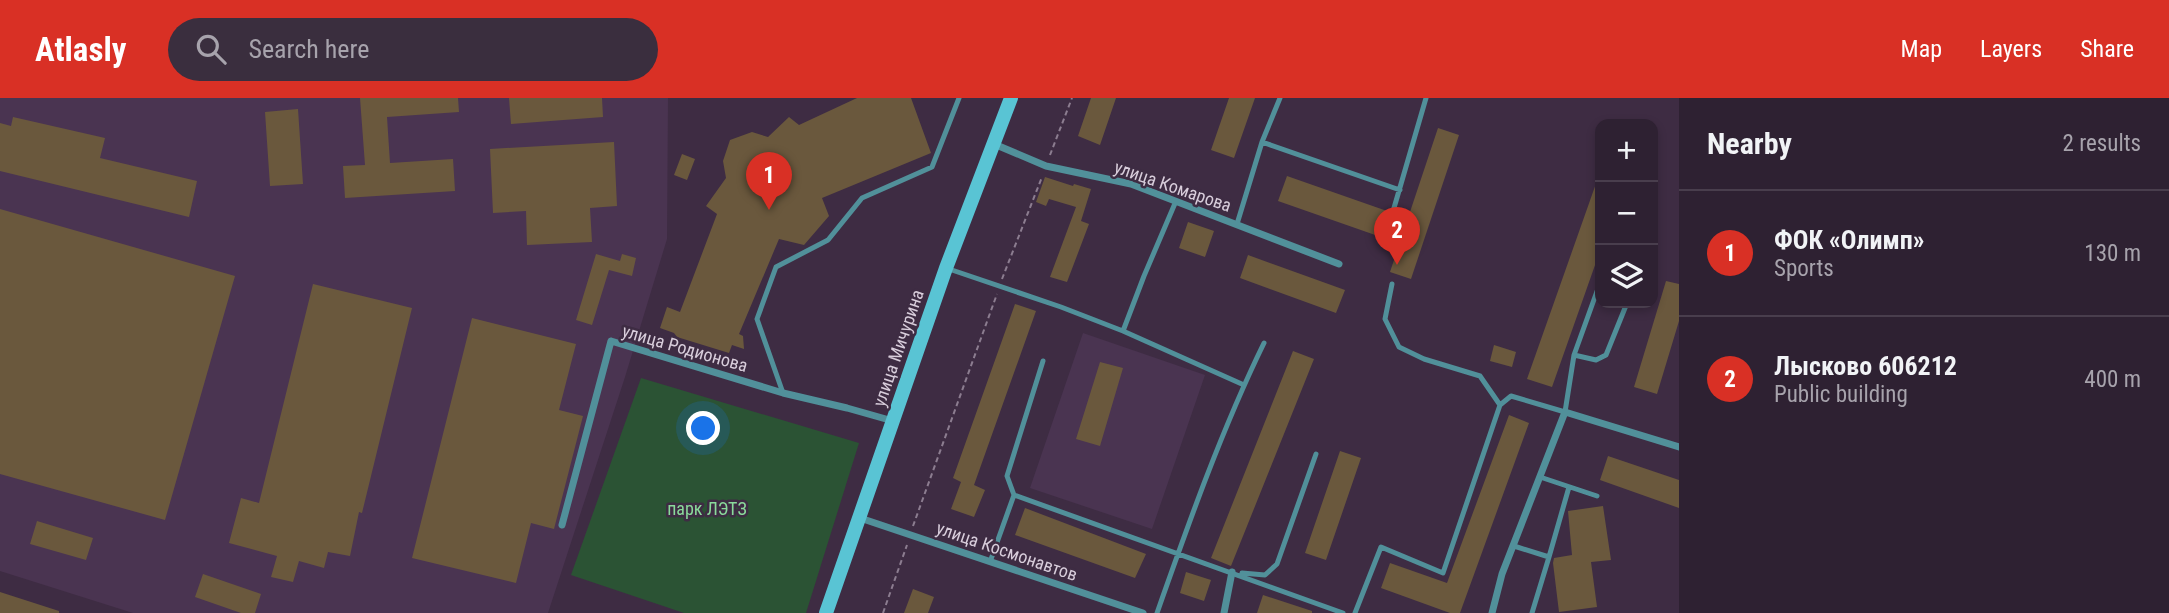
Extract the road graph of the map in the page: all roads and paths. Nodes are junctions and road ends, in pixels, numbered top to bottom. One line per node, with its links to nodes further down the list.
1 (959, 98): 24 (lane)
2 (1011, 98): 7 (main road, улица Мичурина)
3 (1072, 98): 8 (path)
4 (1280, 98): 6 (lane)
5 (1426, 98): 9 (lane)
6 (1262, 142): 9 (lane); 11 (lane)
7 (994, 145): 8 (street, улица Комарова); 14 (main road, улица Мичурина)
8 (1046, 166): 10 (street, улица Комарова); 16 (path)
9 (1400, 190): 12 (lane)
10 (1175, 201): 11 (street, улица Комарова); 19 (lane)
11 (1237, 224): 13 (street, улица Комарова)
12 (1387, 232)
13 (1339, 264)
14 (946, 268): 16 (lane); 27 (main road, улица Мичурина)
15 (1392, 284): 25 (lane)
16 (999, 287): 19 (lane); 36 (path)
17 (1595, 297): 21 (lane)
18 (1625, 308): 21 (lane)
19 (1124, 331): 23 (lane)
20 (1264, 343): 23 (lane)
21 (1574, 355): 26 (lane)
22 (1043, 361): 32 (lane)
23 (1244, 385): 38 (lane)
24 (783, 393): 27 (street, улица Родионова); 35 (street, улица Родионова)
25 (1500, 405): 26 (lane); 48 (lane)
26 (1565, 412): 28 (street); 30 (street)
27 (893, 421): 34 (main road, улица Мичурина)
28 (1679, 447)
29 (1316, 454): 41 (lane)
30 (1540, 477): 31 (lane); 37 (street)
31 (1569, 487): 33 (lane); 39 (lane)
32 (1014, 495): 38 (lane); 40 (lane)
33 (1597, 496)
34 (860, 519): 36 (street, улица Космонавтов); 42 (main road, улица Мичурина)
35 (562, 525)
36 (910, 535): 40 (street, улица Космонавтов); 43 (path)
37 (1514, 546): 39 (lane); 49 (street)
38 (1178, 554): 41 (lane); 45 (lane)
39 (1549, 557): 50 (lane)
40 (990, 562): 44 (street, улица Космонавтов)
41 (1232, 572): 46 (street); 47 (lane)
42 (830, 612)
43 (883, 613)
44 (1143, 613)
45 (1157, 613)
46 (1224, 613)
47 (1342, 613)
48 (1355, 613)
49 (1492, 613)
50 (1532, 613)

